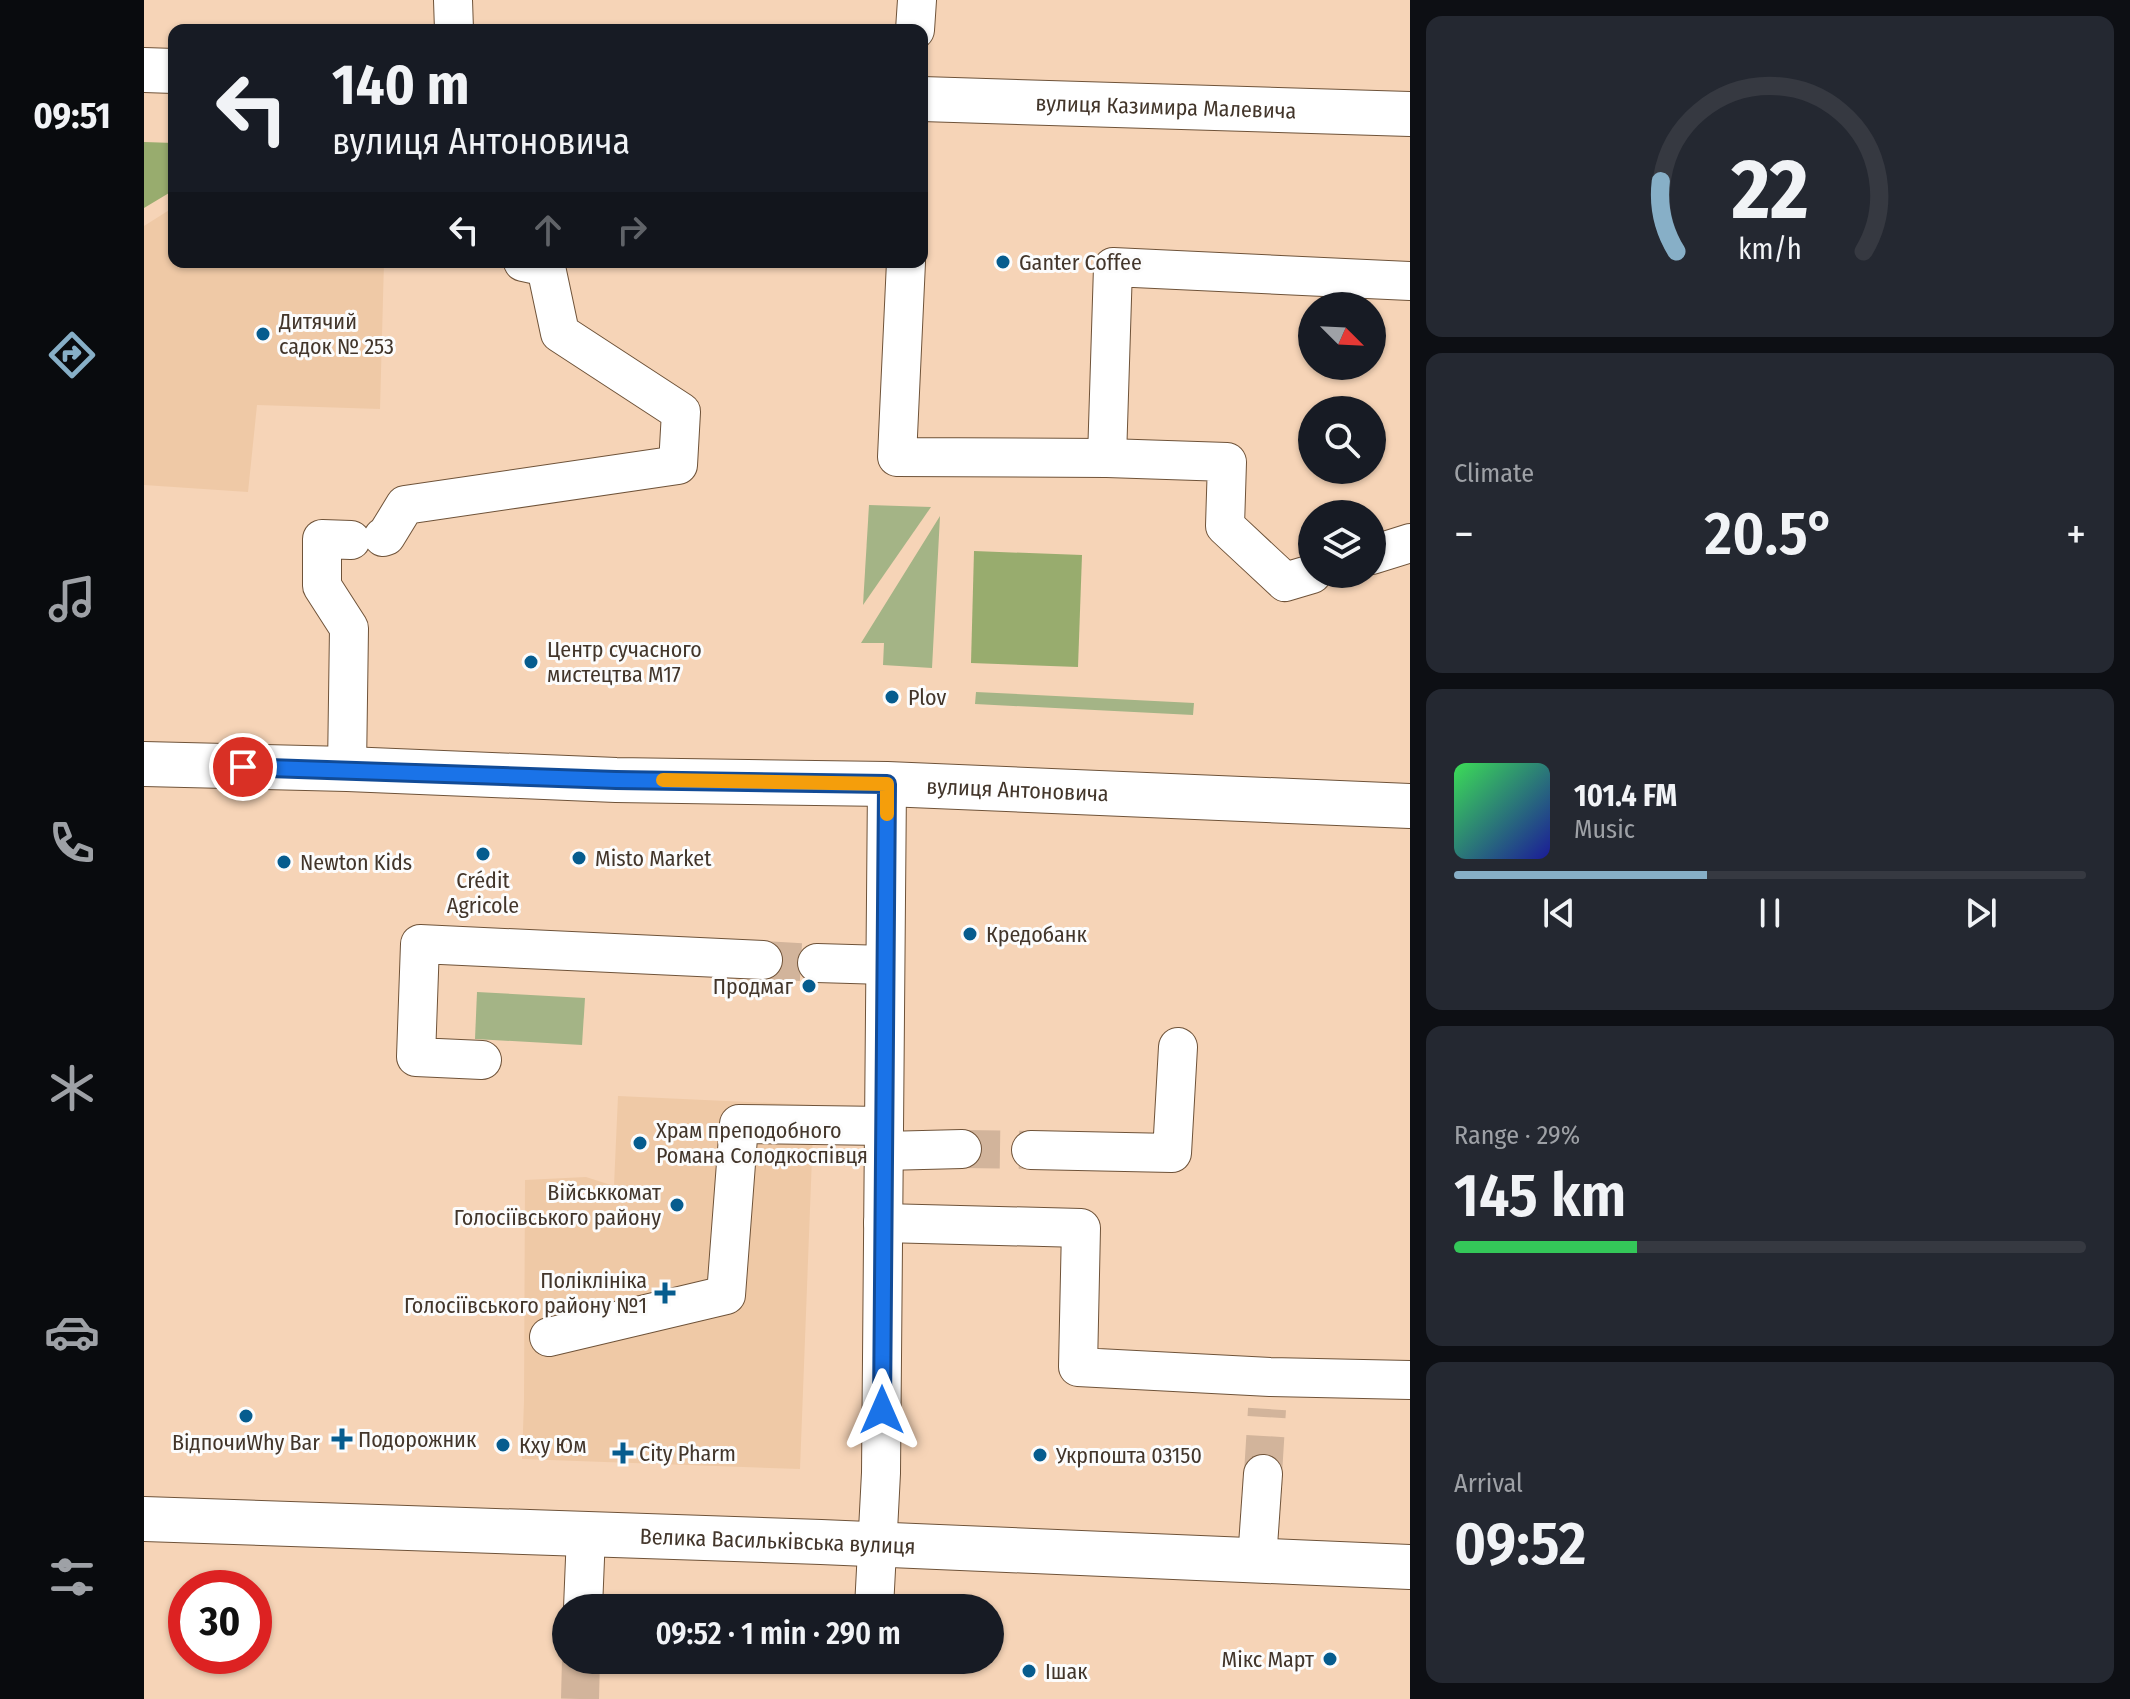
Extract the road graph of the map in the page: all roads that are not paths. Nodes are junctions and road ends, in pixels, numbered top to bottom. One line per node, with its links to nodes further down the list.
1 (453, 0): 3 (street)
2 (917, 0): 4 (street)
3 (454, 24)
4 (915, 24)
5 (144, 70): 6 (main road)
6 (168, 71)
7 (928, 99): 8 (main road, вулиця Казимира Малевича)
8 (1410, 114)
9 (546, 268): 17 (street)
10 (906, 268): 12 (street)
11 (1410, 281): 12 (street)
12 (1107, 458): 15 (street)
13 (1410, 543): 14 (street)
14 (1386, 551)
15 (1298, 578)
16 (144, 764): 17 (main road, вулиця Антоновича)
17 (347, 769): 18 (main road, вулиця Антоновича)
18 (887, 784): 19 (main road, вулиця Антоновича); 22 (street)
19 (1410, 806)
20 (763, 960): 24 (street)
21 (817, 963): 22 (street)
22 (885, 965): 25 (street)
23 (1178, 1047): 27 (street)
24 (482, 1060)
25 (884, 1138): 26 (street); 28 (street); 29 (street)
26 (962, 1149)
27 (1031, 1150)
28 (883, 1223): 30 (street); 34 (street)
29 (549, 1337)
30 (1410, 1380)
31 (1263, 1474): 35 (street)
32 (144, 1519): 33 (main road, Велика Васильківська вулиця)
33 (586, 1534): 34 (main road, Велика Васильківська вулиця); 37 (street)
34 (878, 1545): 35 (main road, Велика Васильківська вулиця); 38 (street)
35 (1257, 1560): 36 (main road, Велика Васильківська вулиця)
36 (1410, 1567)
37 (584, 1594)
38 (875, 1594)

